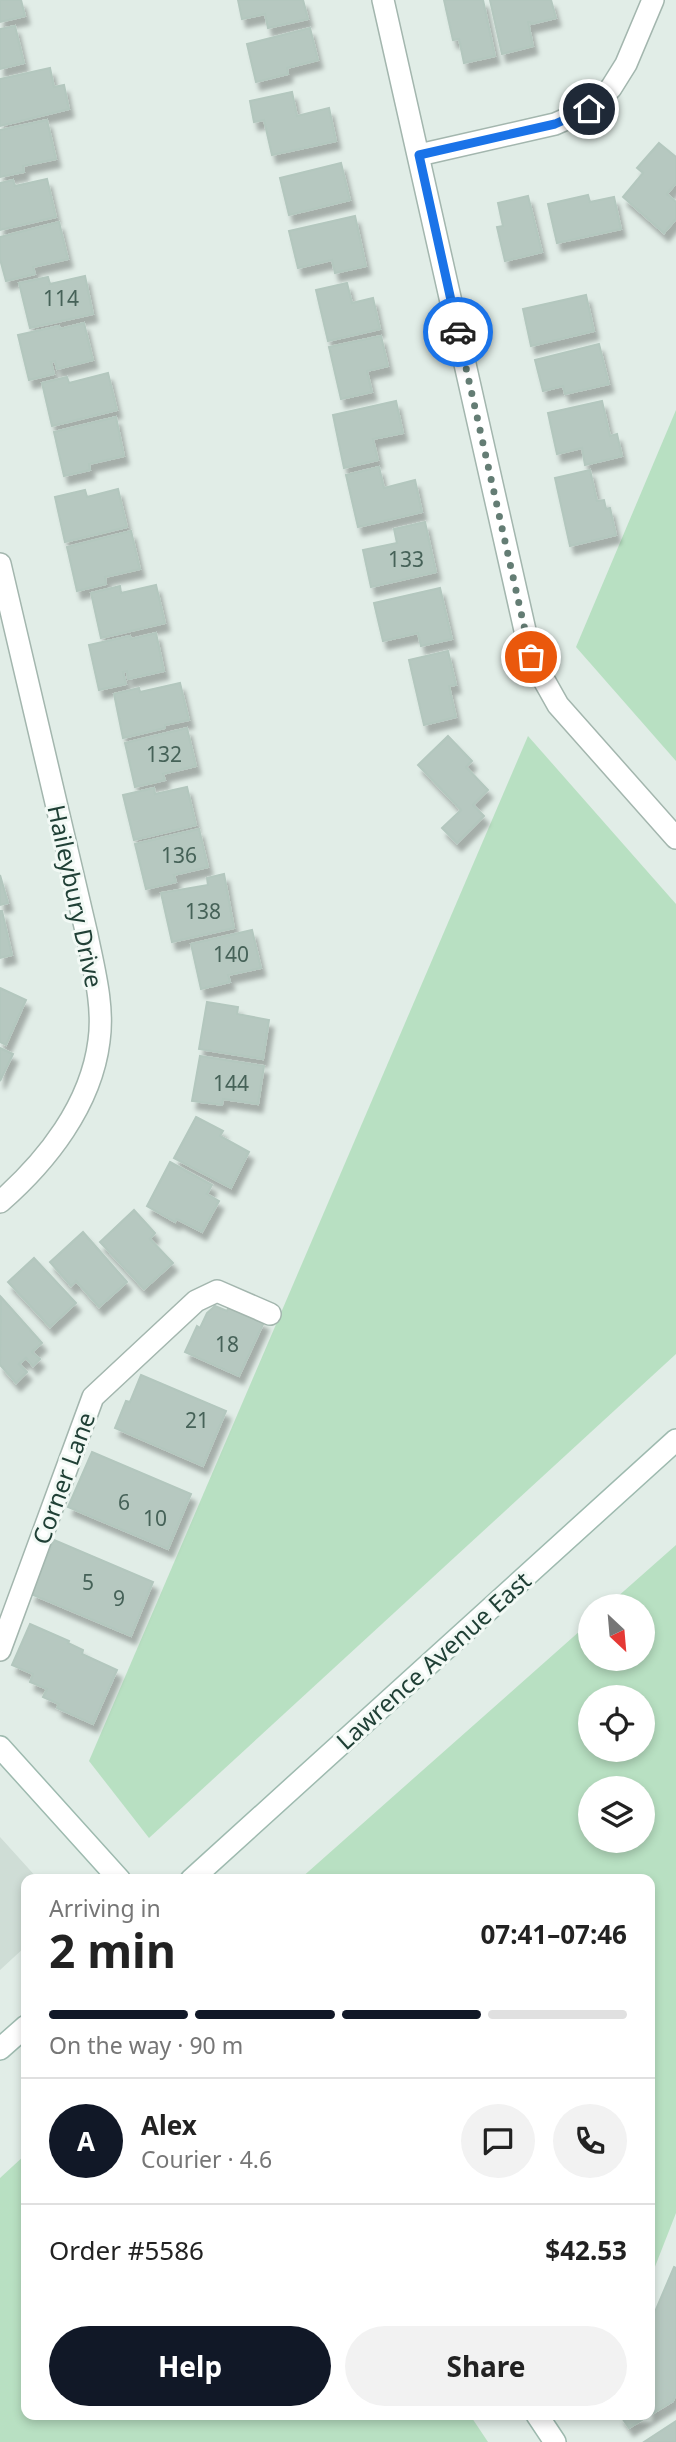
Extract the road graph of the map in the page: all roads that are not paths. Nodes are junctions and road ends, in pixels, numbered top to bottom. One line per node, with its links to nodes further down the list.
1 (383, 0): 3 (street)
2 (653, 0): 3 (street)
3 (419, 155): 6 (street)
4 (0, 564): 5 (street, Haileybury Drive)
5 (7, 630): 7 (street, Haileybury Drive)
6 (676, 838)
7 (0, 1202)
8 (270, 1314): 10 (street, Corner Lane)
9 (676, 1440): 13 (street, Lawrence Avenue East)
10 (0, 1650)
11 (0, 1747): 12 (street)
12 (115, 1874)
13 (198, 1874)
14 (21, 2030): 15 (street)
15 (0, 2049)
16 (540, 2420): 17 (street)
17 (555, 2442)

